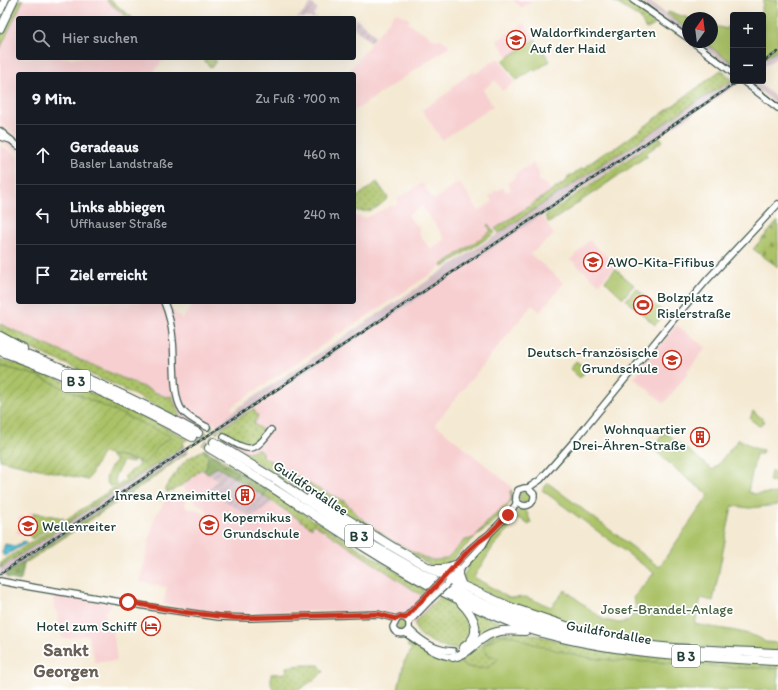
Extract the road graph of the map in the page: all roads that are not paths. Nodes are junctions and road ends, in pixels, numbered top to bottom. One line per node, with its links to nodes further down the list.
1 (5, 0): 4 (main road)
2 (14, 0): 5 (main road)
3 (633, 0): 6 (street)
4 (0, 11)
5 (0, 29)
6 (682, 34)
7 (701, 48): 8 (street)
8 (730, 71)
9 (748, 84): 10 (street)
10 (778, 108)
11 (0, 131): 13 (street)
12 (0, 137): 13 (street)
13 (11, 140): 14 (street)
14 (16, 144)
15 (778, 204): 26 (street)
16 (165, 304): 23 (street)
17 (0, 336): 20 (highway)
18 (0, 344): 20 (highway, B 3)
19 (0, 351): 22 (highway, B 3)
20 (32, 356): 22 (highway, B 3)
21 (0, 357): 22 (highway, B 3)
22 (17, 357)
23 (207, 427)
24 (271, 430): 25 (street)
25 (224, 437)
26 (540, 480): 28 (street); 29 (street)
27 (288, 488): 27 (highway, Guildfordallee / B 3); 34 (highway)
28 (528, 488): 29 (street); 30 (street)
29 (533, 493): 31 (street)
30 (516, 500): 31 (street); 32 (street)
31 (521, 505): 32 (street)
32 (508, 515): 33 (street)
33 (457, 568): 34 (highway); 36 (street); 37 (highway)
34 (432, 569): 36 (highway)
35 (0, 580): 39 (street)
36 (446, 583): 37 (highway); 38 (highway, Guildfordallee / B 3); 40 (street, bridge); 42 (highway, Guildfordallee / B 3)
37 (462, 586): 42 (highway)
38 (458, 600): 41 (highway, Guildfordallee / B 3); 44 (highway)
39 (395, 622): 40 (street); 40 (street)
40 (407, 626): 44 (street)
41 (536, 631): 44 (highway); 45 (highway, Guildfordallee / B 3)
42 (608, 641): 43 (highway, Guildfordallee / B 3)
43 (778, 653)
44 (453, 654)
45 (778, 661)

